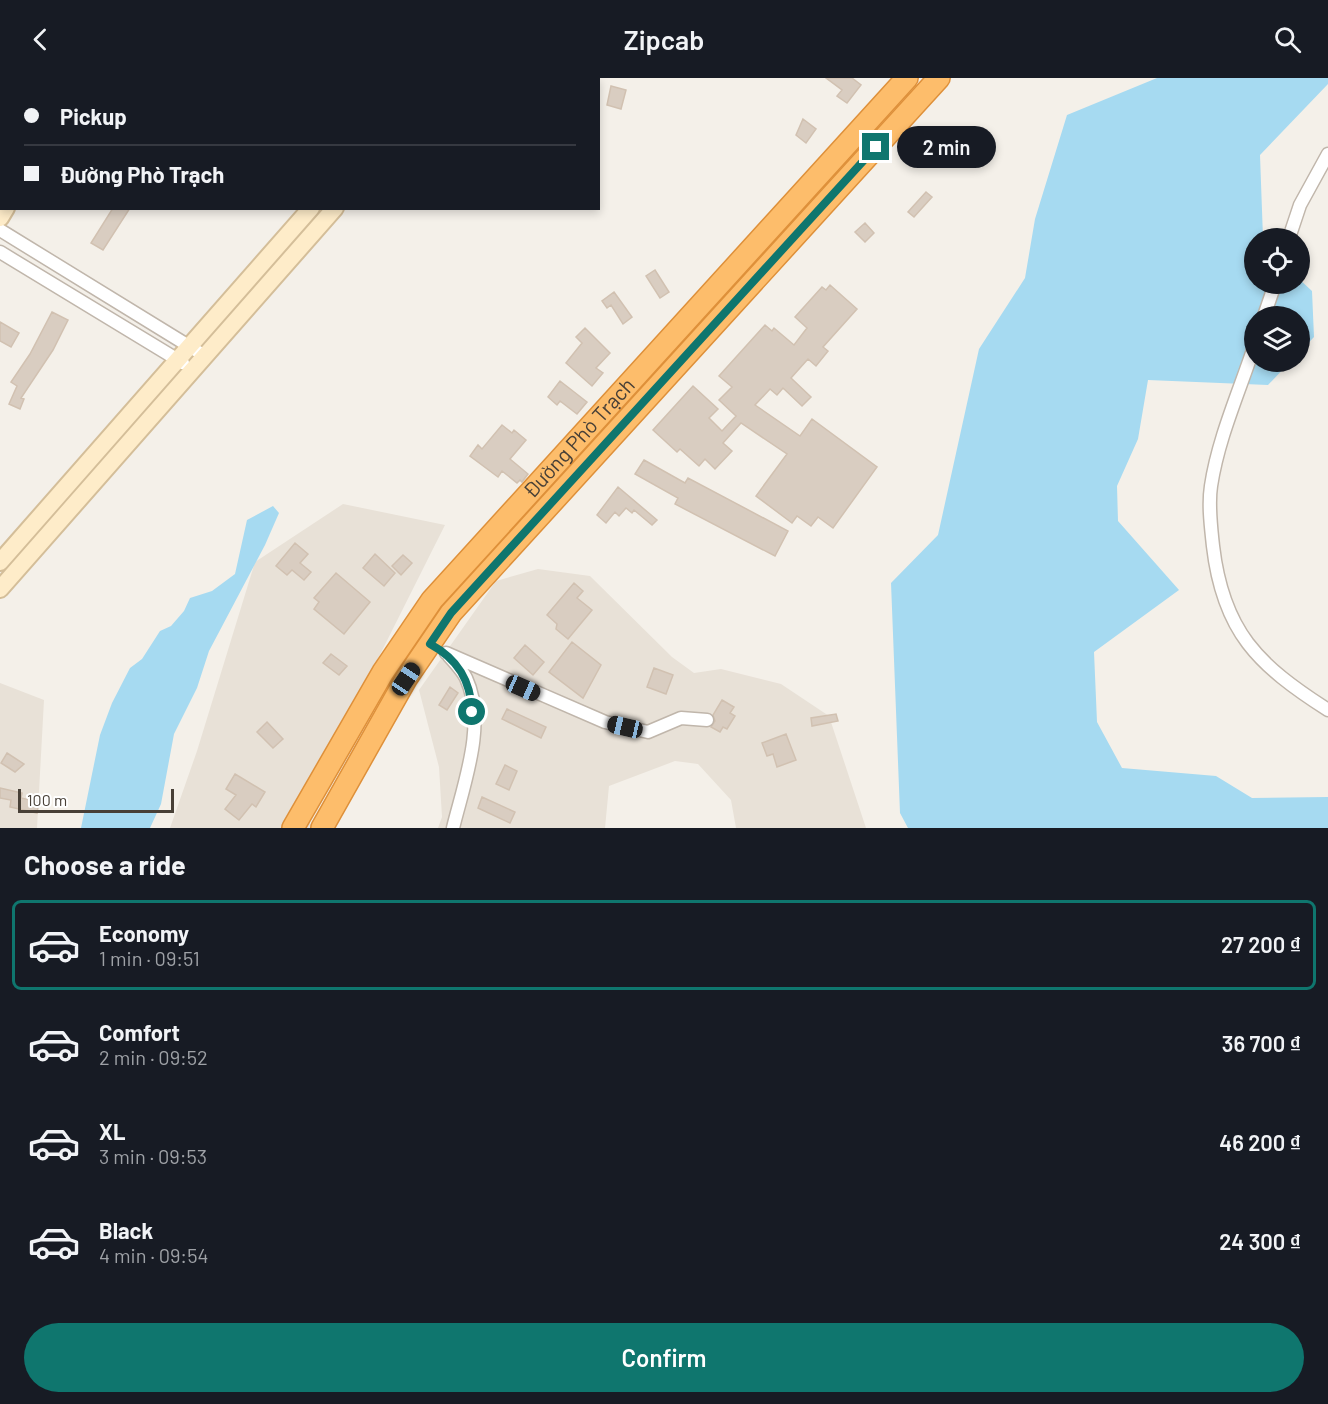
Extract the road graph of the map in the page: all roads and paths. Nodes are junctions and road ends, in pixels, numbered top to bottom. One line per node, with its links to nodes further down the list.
1 (907, 78): 19 (highway, Đường Phò Trạch)
2 (939, 78): 16 (highway, Đường Phò Trạch)
3 (1328, 154): 6 (street)
4 (309, 210): 9 (street)
5 (333, 210): 10 (street)
6 (1292, 228)
7 (0, 230): 9 (street)
8 (0, 252): 11 (street)
9 (190, 346): 10 (street); 11 (street)
10 (205, 356): 12 (street)
11 (178, 360): 12 (street); 14 (street)
12 (193, 369): 15 (street)
13 (1246, 372): 17 (street)
14 (0, 562)
15 (0, 589)
16 (438, 648): 18 (street); 20 (highway, Đường Phò Trạch); 21 (street)
17 (1328, 710)
18 (707, 720)
19 (293, 828)
20 (322, 828)
21 (453, 828)

